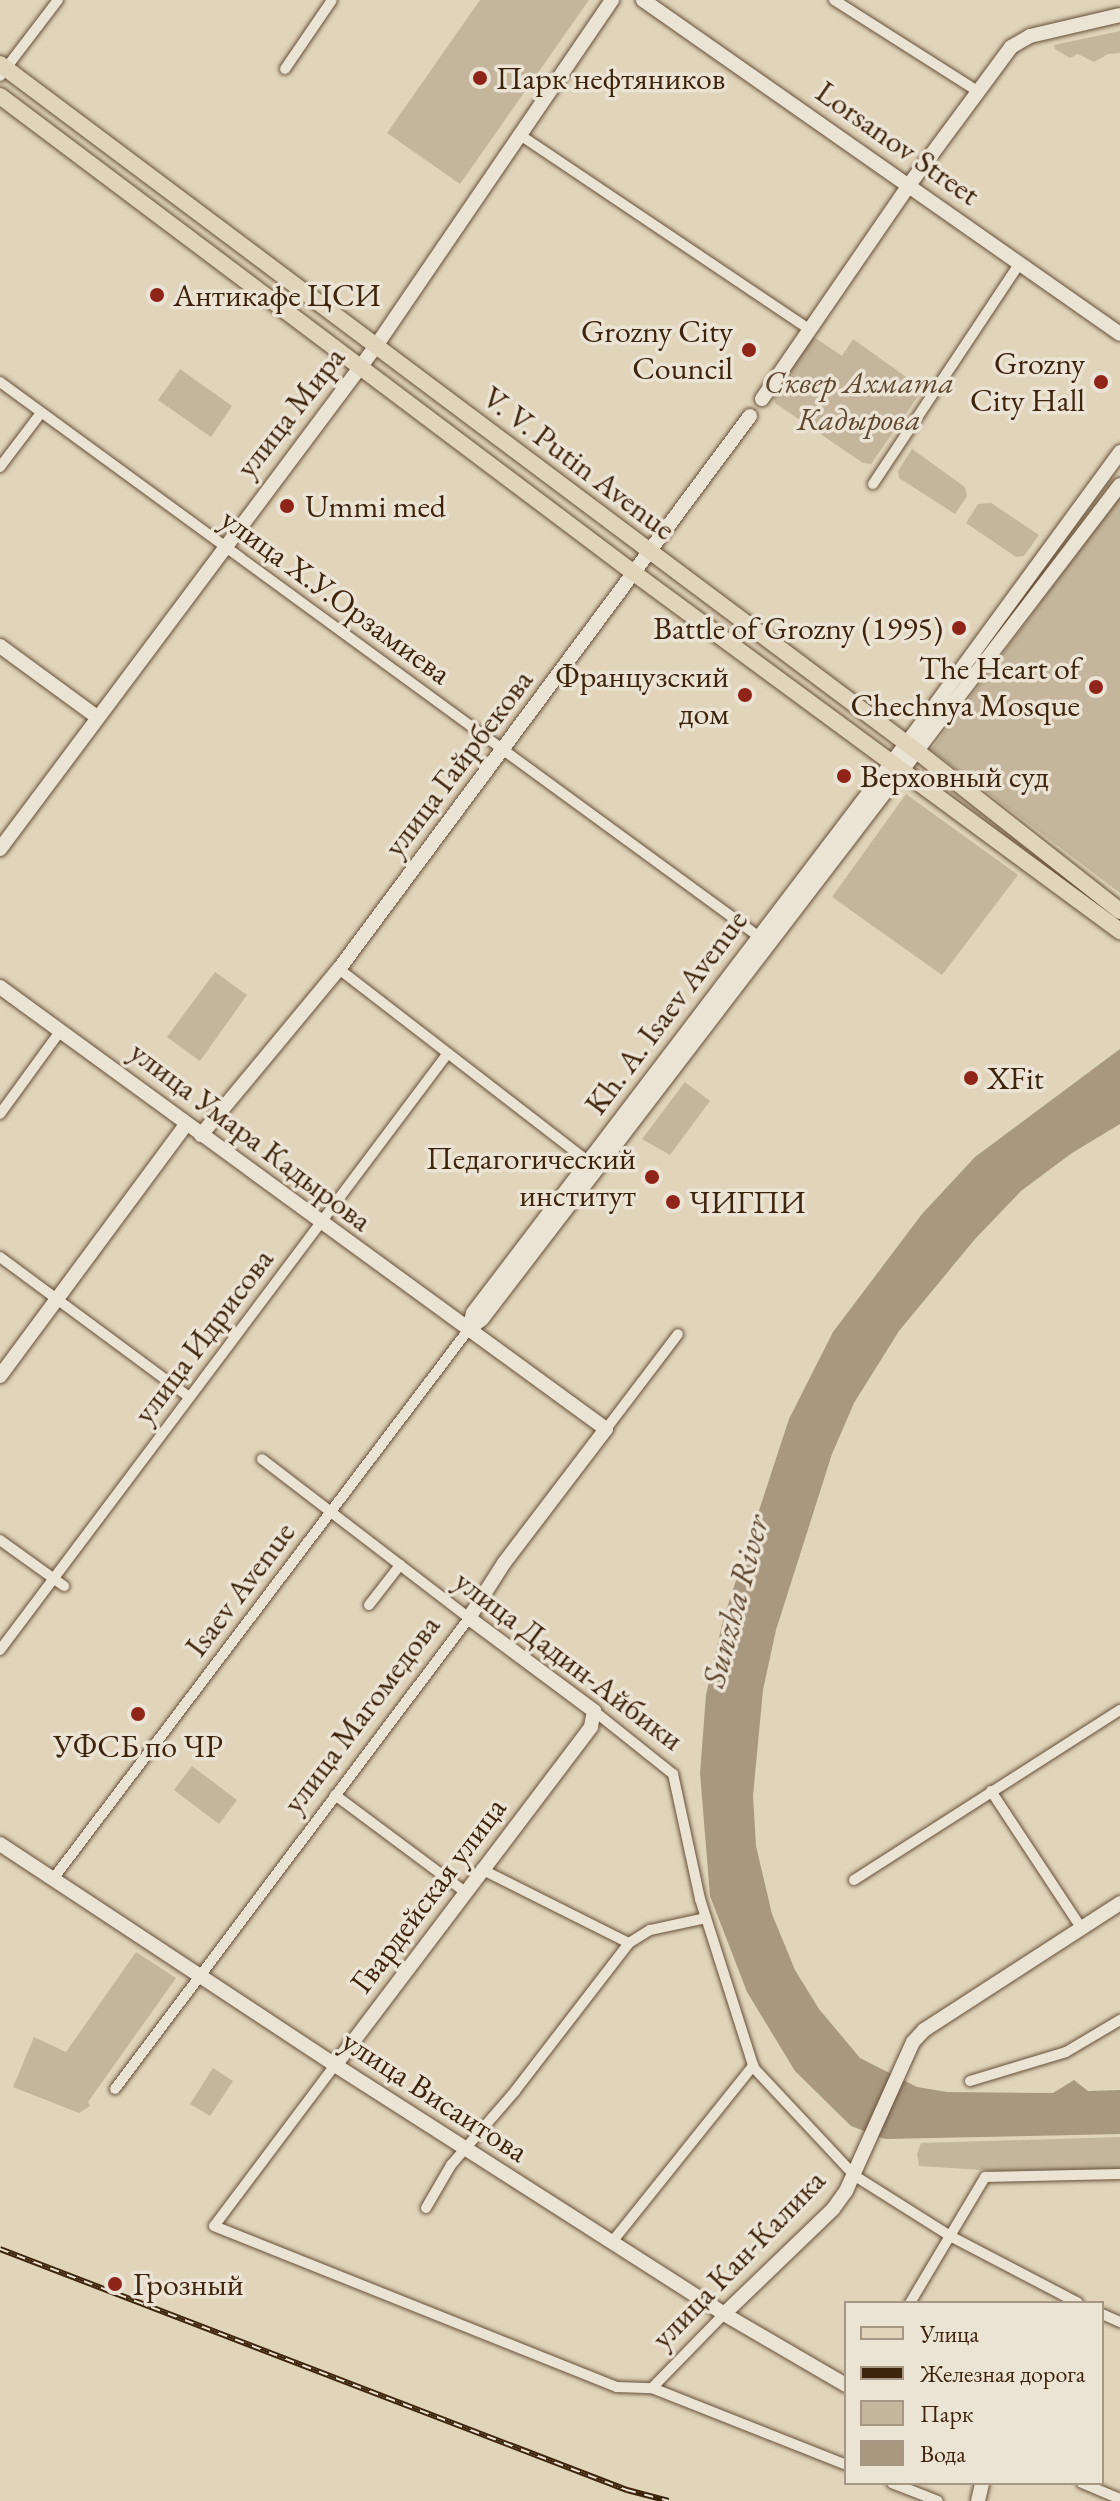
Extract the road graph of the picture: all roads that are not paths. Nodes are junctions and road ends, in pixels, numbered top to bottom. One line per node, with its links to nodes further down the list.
1 (58, 0): 8 (street)
2 (332, 0): 7 (street)
3 (612, 0): 11 (main road, улица Мира)
4 (643, 0): 12 (main road, Lorsanov Street)
5 (834, 0): 9 (street)
6 (1120, 15): 9 (main road)
7 (285, 69)
8 (2, 70): 16 (main road, V. V. Putin Avenue)
9 (976, 90): 12 (main road)
10 (0, 96): 17 (main road, V. V. Putin Avenue)
11 (520, 135): 14 (street); 16 (main road, улица Мира)
12 (909, 185): 13 (main road, Lorsanov Street); 14 (main road)
13 (1020, 263): 15 (main road, Lorsanov Street); 24 (street)
14 (810, 330): 19 (main road)
15 (1120, 334)
16 (376, 346): 17 (main road, улица Мира); 27 (main road, V. V. Putin Avenue)
17 (360, 367): 26 (main road, улица Мира); 28 (main road, V. V. Putin Avenue)
18 (0, 382): 20 (street, улица Х.У.Орзамиева)
19 (762, 399)
20 (41, 413): 23 (street); 26 (street, улица Х.У.Орзамиева)
21 (750, 416): 27 (main road, улица Гайрбекова)
22 (1120, 452): 31 (main road, Kh. A. Isaev Avenue)
23 (0, 467)
24 (873, 484)
25 (1120, 485): 31 (main road, Kh. A. Isaev Avenue)
26 (223, 547): 30 (main road, улица Мира); 32 (street, улица Х.У.Орзамиева)
27 (650, 552): 28 (main road, улица Гайрбекова); 31 (main road, V. V. Putin Avenue)
28 (634, 573): 32 (main road, улица Гайрбекова); 33 (main road, V. V. Putin Avenue)
29 (0, 646): 30 (main road)
30 (97, 717): 34 (main road, улица Мира)
31 (912, 747): 33 (main road, Kh. A. Isaev Avenue); 35 (main road, V. V. Putin Avenue)
32 (502, 748): 37 (street, улица Х.У.Орзамиева); 38 (main road, улица Гайрбекова)
33 (898, 767): 36 (main road, V. V. Putin Avenue); 37 (main road, Kh. A. Isaev Avenue)
34 (0, 849)
35 (1120, 911)
36 (1120, 931)
37 (764, 940): 45 (main road, Kh. A. Isaev Avenue); 49 (main road, Kh. A. Isaev Avenue)
38 (339, 969): 41 (street); 44 (main road, улица Гайрбекова)
39 (0, 987): 40 (main road, улица Умара Кадырова)
40 (61, 1030): 42 (street); 43 (main road, улица Умара Кадырова)
41 (448, 1053): 45 (street); 46 (street, улица Идрисова)
42 (0, 1114)
43 (186, 1125): 44 (main road, улица Умара Кадырова); 48 (main road)
44 (201, 1135): 46 (main road, улица Умара Кадырова)
45 (587, 1161): 49 (main road, Kh. A. Isaev Avenue)
46 (320, 1223): 49 (main road, улица Умара Кадырова); 52 (street, улица Идрисова)
47 (0, 1257): 48 (street)
48 (57, 1301): 51 (main road); 52 (street)
49 (469, 1329): 53 (main road, улица Умара Кадырова); 55 (street, Isaev Avenue)
50 (678, 1334): 53 (street, улица Магомедова)
51 (0, 1376)
52 (189, 1397): 58 (street, улица Идрисова)
53 (606, 1429): 61 (main road, улица Магомедова)
54 (262, 1459): 55 (street, улица Дадин-Айбики)
55 (330, 1512): 57 (street, улица Дадин-Айбики); 69 (street, Isaev Avenue)
56 (0, 1540): 58 (street)
57 (400, 1565): 60 (street); 61 (street, улица Дадин-Айбики)
58 (53, 1577): 59 (street); 62 (street, улица Идрисова)
59 (64, 1586)
60 (369, 1605)
61 (469, 1618): 64 (main road, улица Дадин-Айбики); 66 (street, улица Магомедова)
62 (0, 1650)
63 (1120, 1710): 65 (street)
64 (594, 1711): 68 (main road, Гвардейская улица); 73 (street, улица Дадин-Айбики)
65 (991, 1791): 70 (street); 74 (street)
66 (335, 1795): 71 (street); 76 (street, улица Магомедова)
67 (0, 1844): 69 (main road, улица Висаитова)
68 (481, 1869): 71 (main road, Гвардейская улица); 75 (street)
69 (53, 1879): 76 (main road, улица Висаитова)
70 (854, 1880)
71 (465, 1892): 78 (main road, Гвардейская улица)
72 (1120, 1903): 74 (main road, улица Кан-Калика)
73 (706, 1918): 75 (street); 79 (street, улица Дадин-Айбики)
74 (1082, 1929): 84 (main road, улица Кан-Калика)
75 (629, 1943): 82 (street)
76 (199, 1976): 78 (main road, улица Висаитова); 81 (street, улица Магомедова)
77 (1120, 2020): 80 (street)
78 (335, 2065): 82 (main road, улица Висаитова); 92 (street, Гвардейская улица)
79 (753, 2066): 84 (street, улица Дадин-Айбики); 87 (street)
80 (970, 2081)
81 (115, 2089)
82 (466, 2148): 85 (street); 87 (main road, улица Висаитова)
83 (1120, 2174): 86 (street)
84 (855, 2176): 86 (street, улица Дадин-Айбики); 90 (main road, улица Кан-Калика)
85 (426, 2208)
86 (952, 2237): 88 (street); 89 (street, улица Дадин-Айбики)
87 (612, 2242): 90 (main road, улица Висаитова)
88 (911, 2301)
89 (1069, 2301)
90 (724, 2314): 91 (main road, улица Висаитова); 92 (street, улица Кан-Калика)
91 (844, 2384)
92 (652, 2388): 93 (street)
93 (844, 2464)
94 (897, 2485): 97 (street)
95 (1087, 2485): 96 (street)
96 (1120, 2499)
97 (938, 2501)

